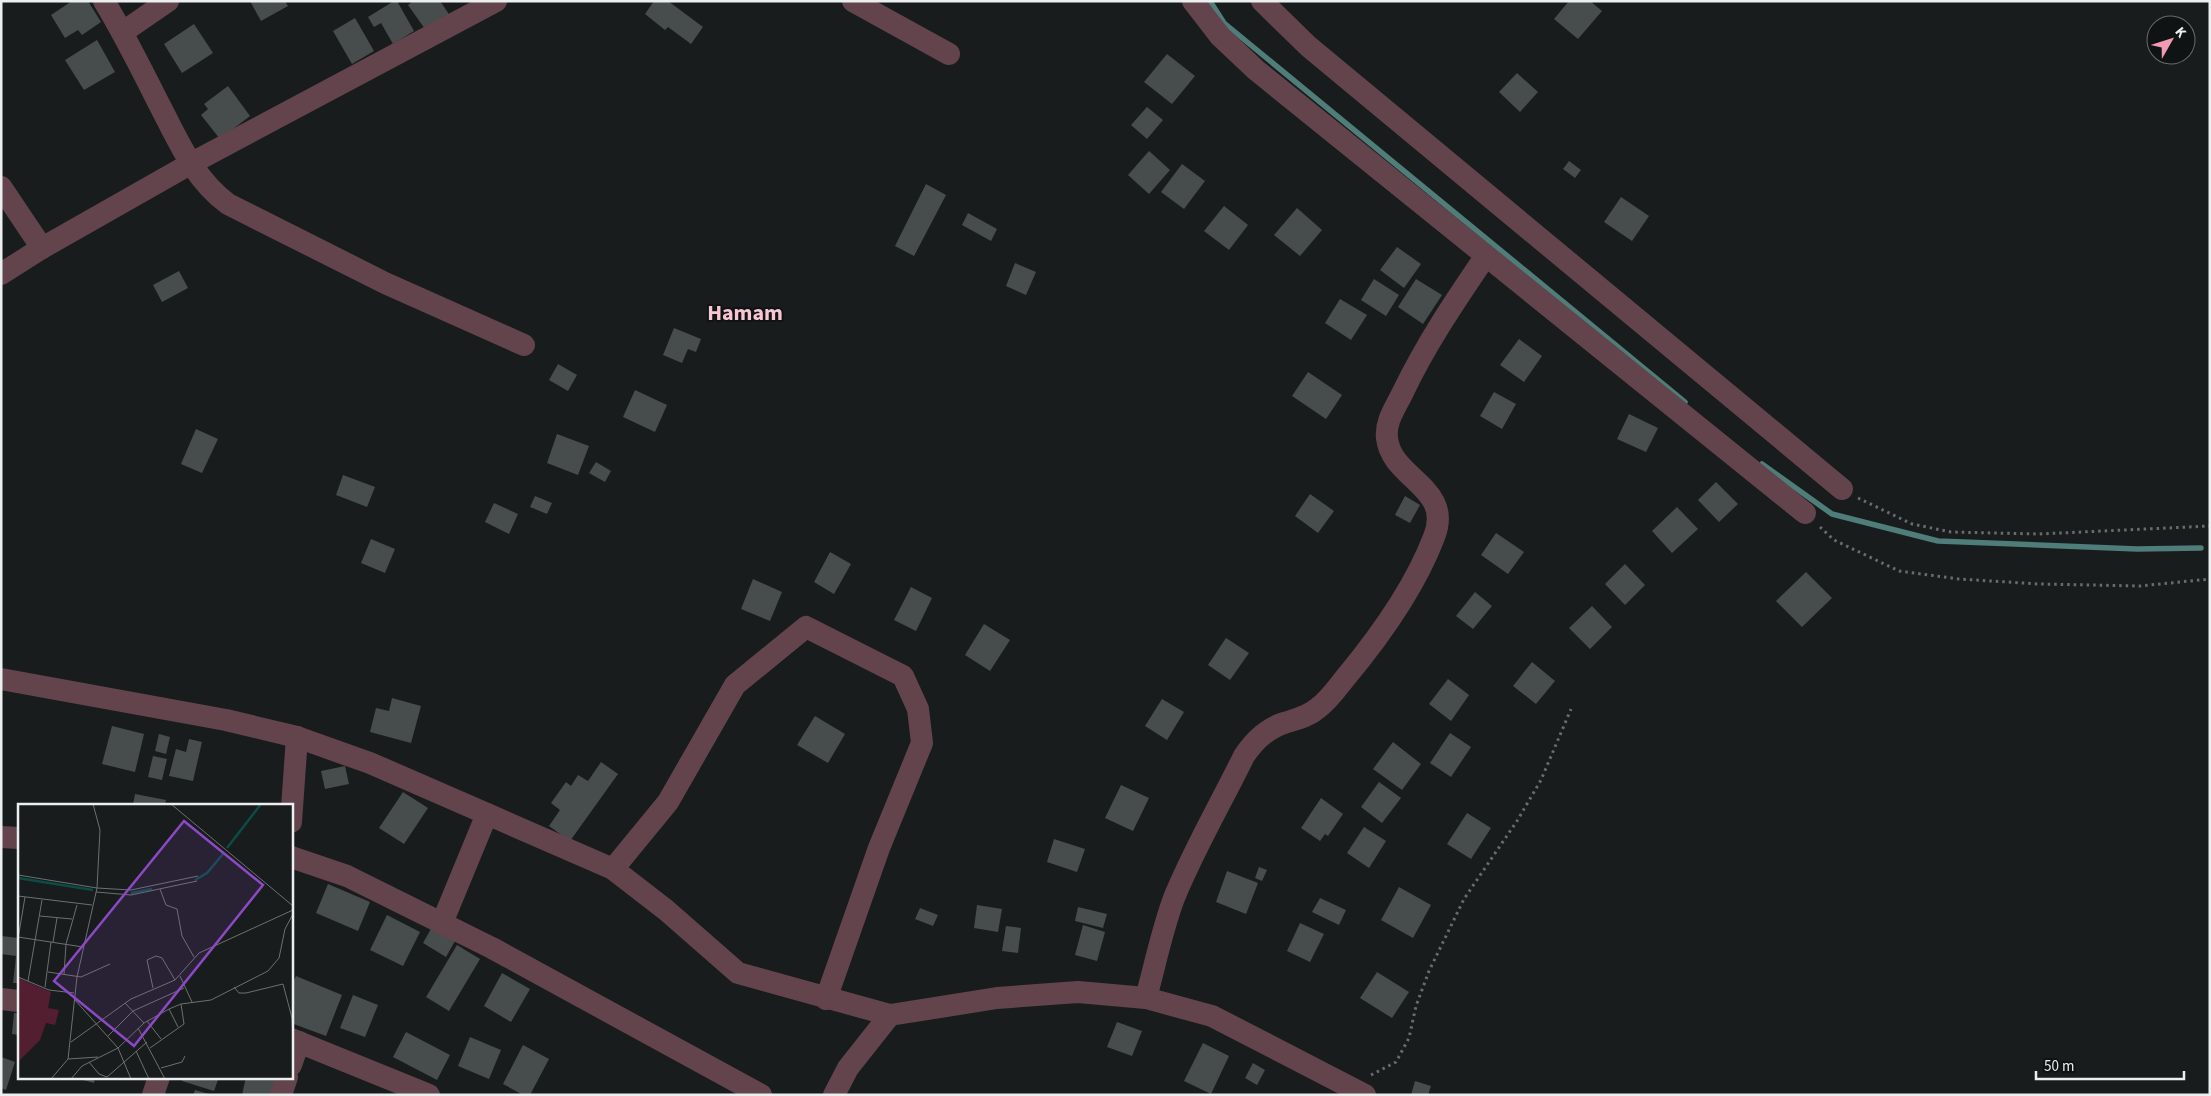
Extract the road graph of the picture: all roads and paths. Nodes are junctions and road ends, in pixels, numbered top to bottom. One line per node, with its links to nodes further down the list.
1 (104, 1): 7 (street)
2 (168, 1): 7 (street)
3 (853, 1): 8 (street)
4 (1193, 1): 12 (street)
5 (1262, 1): 15 (street)
6 (484, 4): 9 (street)
7 (123, 32): 9 (street)
8 (949, 54)
9 (190, 164): 11 (street); 14 (street)
10 (1, 187): 11 (street)
11 (42, 248): 13 (street)
12 (1485, 256): 16 (street); 29 (street)
13 (1, 274)
14 (524, 345)
15 (1842, 489): 17 (path)
16 (1805, 513): 18 (path)
17 (2210, 526)
18 (2210, 579)
19 (1, 679): 21 (street)
20 (1571, 709): 38 (path)
21 (297, 737): 22 (street); 23 (street)
22 (292, 808)
23 (487, 814): 27 (street); 28 (street)
24 (1, 837): 25 (street)
25 (18, 838)
26 (292, 857): 28 (street)
27 (614, 869): 31 (street); 31 (street)
28 (442, 923): 42 (street)
29 (1146, 998): 33 (street); 38 (street)
30 (1, 999): 32 (street)
31 (826, 999): 33 (street)
32 (18, 1000)
33 (890, 1015): 43 (street)
34 (295, 1041): 35 (street); 41 (street)
35 (292, 1059)
36 (159, 1078): 39 (street)
37 (287, 1078): 40 (street)
38 (1342, 1084): 44 (street)
39 (152, 1095)
40 (281, 1095)
41 (429, 1095)
42 (761, 1095)
43 (834, 1095)
44 (1365, 1095)

